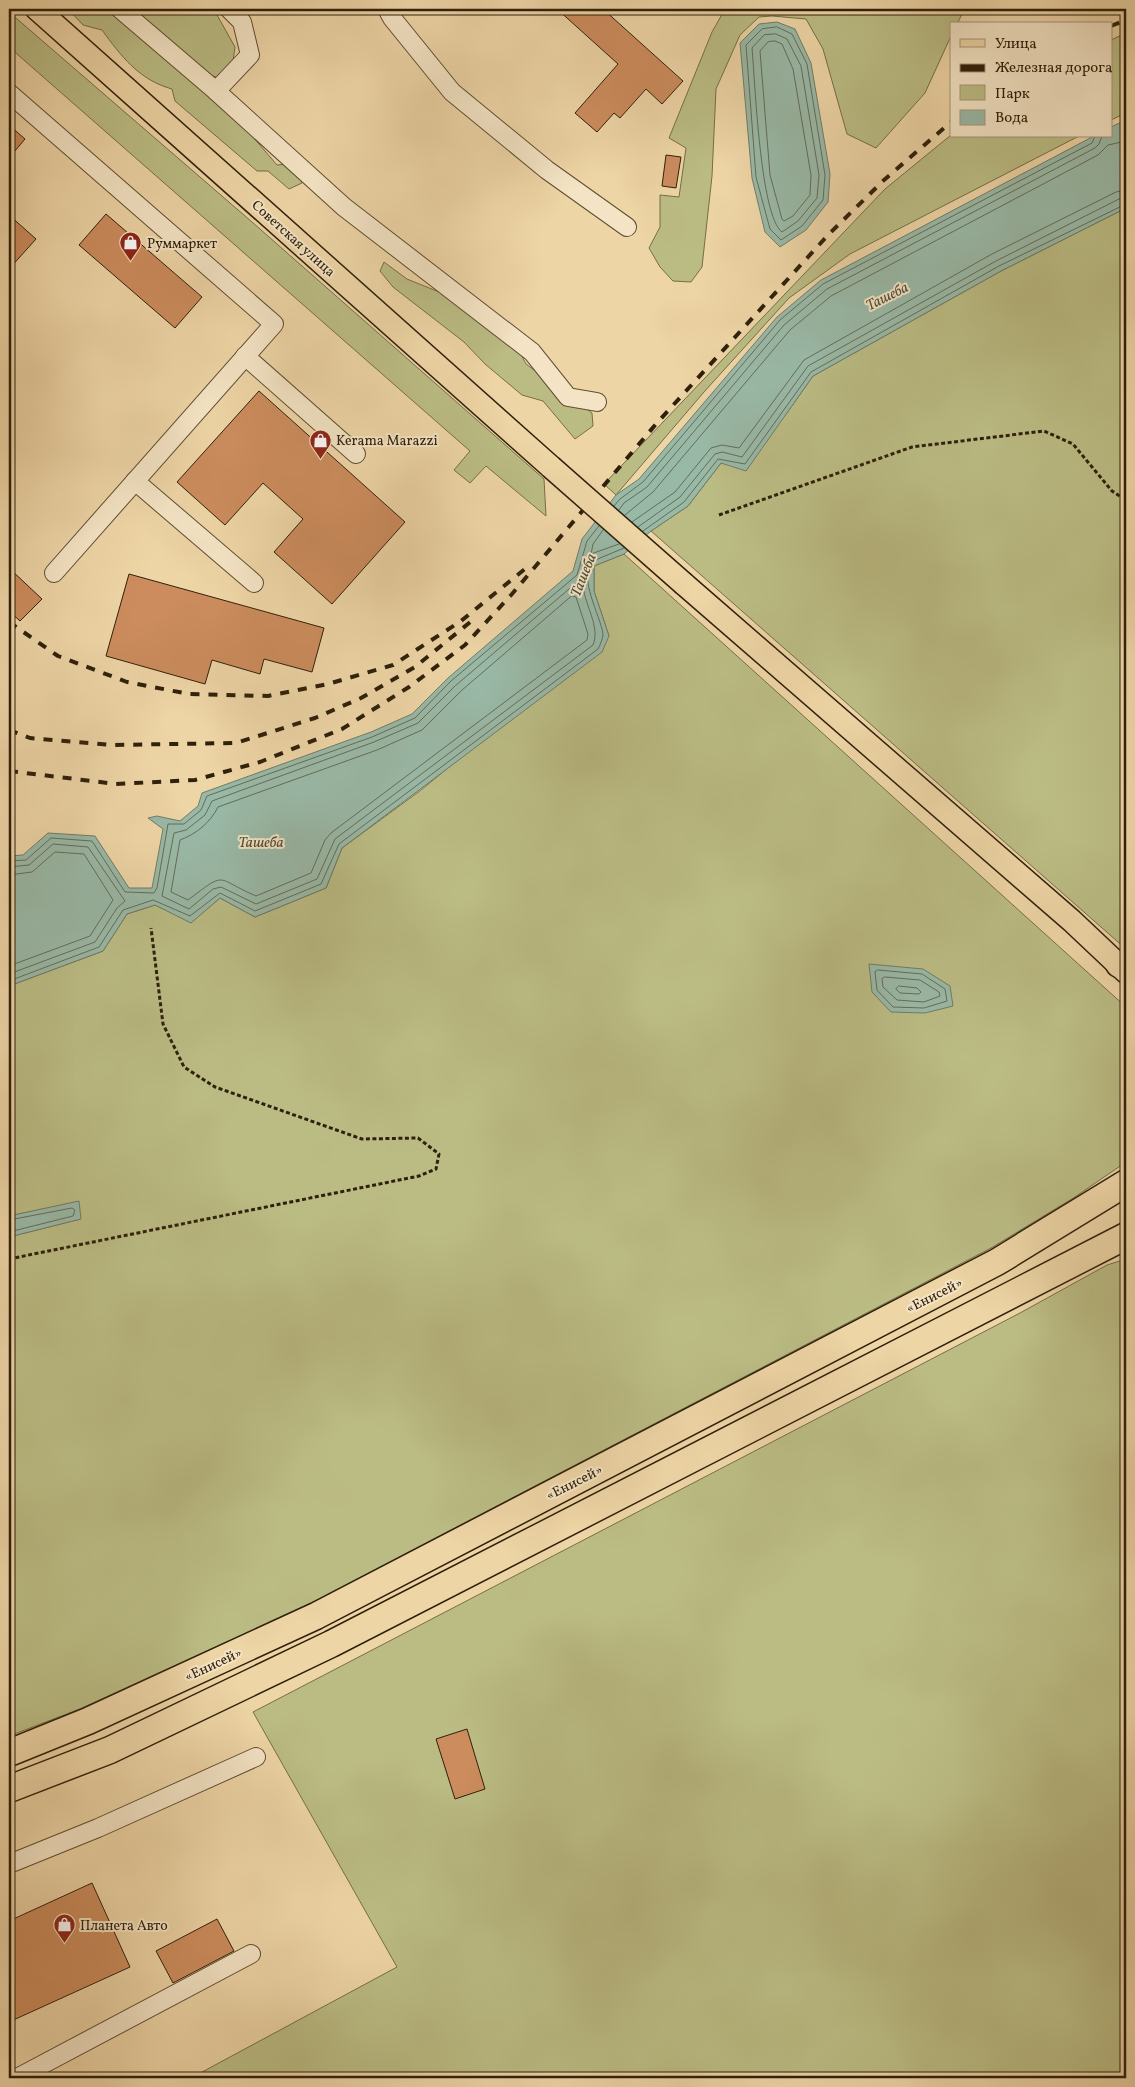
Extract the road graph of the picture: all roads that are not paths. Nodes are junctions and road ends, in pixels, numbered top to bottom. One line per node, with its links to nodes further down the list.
1 (37, 9): 14 (main road, Советская улица, bridge)
2 (120, 9): 5 (lane)
3 (229, 9): 5 (lane)
4 (387, 9): 7 (lane)
5 (216, 91): 9 (lane)
6 (9, 93): 8 (lane)
7 (627, 226)
8 (245, 356): 10 (lane); 11 (lane)
9 (597, 402)
10 (356, 454)
11 (135, 481): 12 (lane); 13 (lane)
12 (54, 573)
13 (254, 583)
14 (1124, 968)
15 (1126, 1183): 17 (highway, «Енисей»)
16 (1126, 1236): 19 (highway)
17 (9, 1753)
18 (256, 1757): 20 (lane)
19 (9, 1789)
20 (9, 1864)
21 (251, 1954): 22 (lane)
22 (17, 2078)

